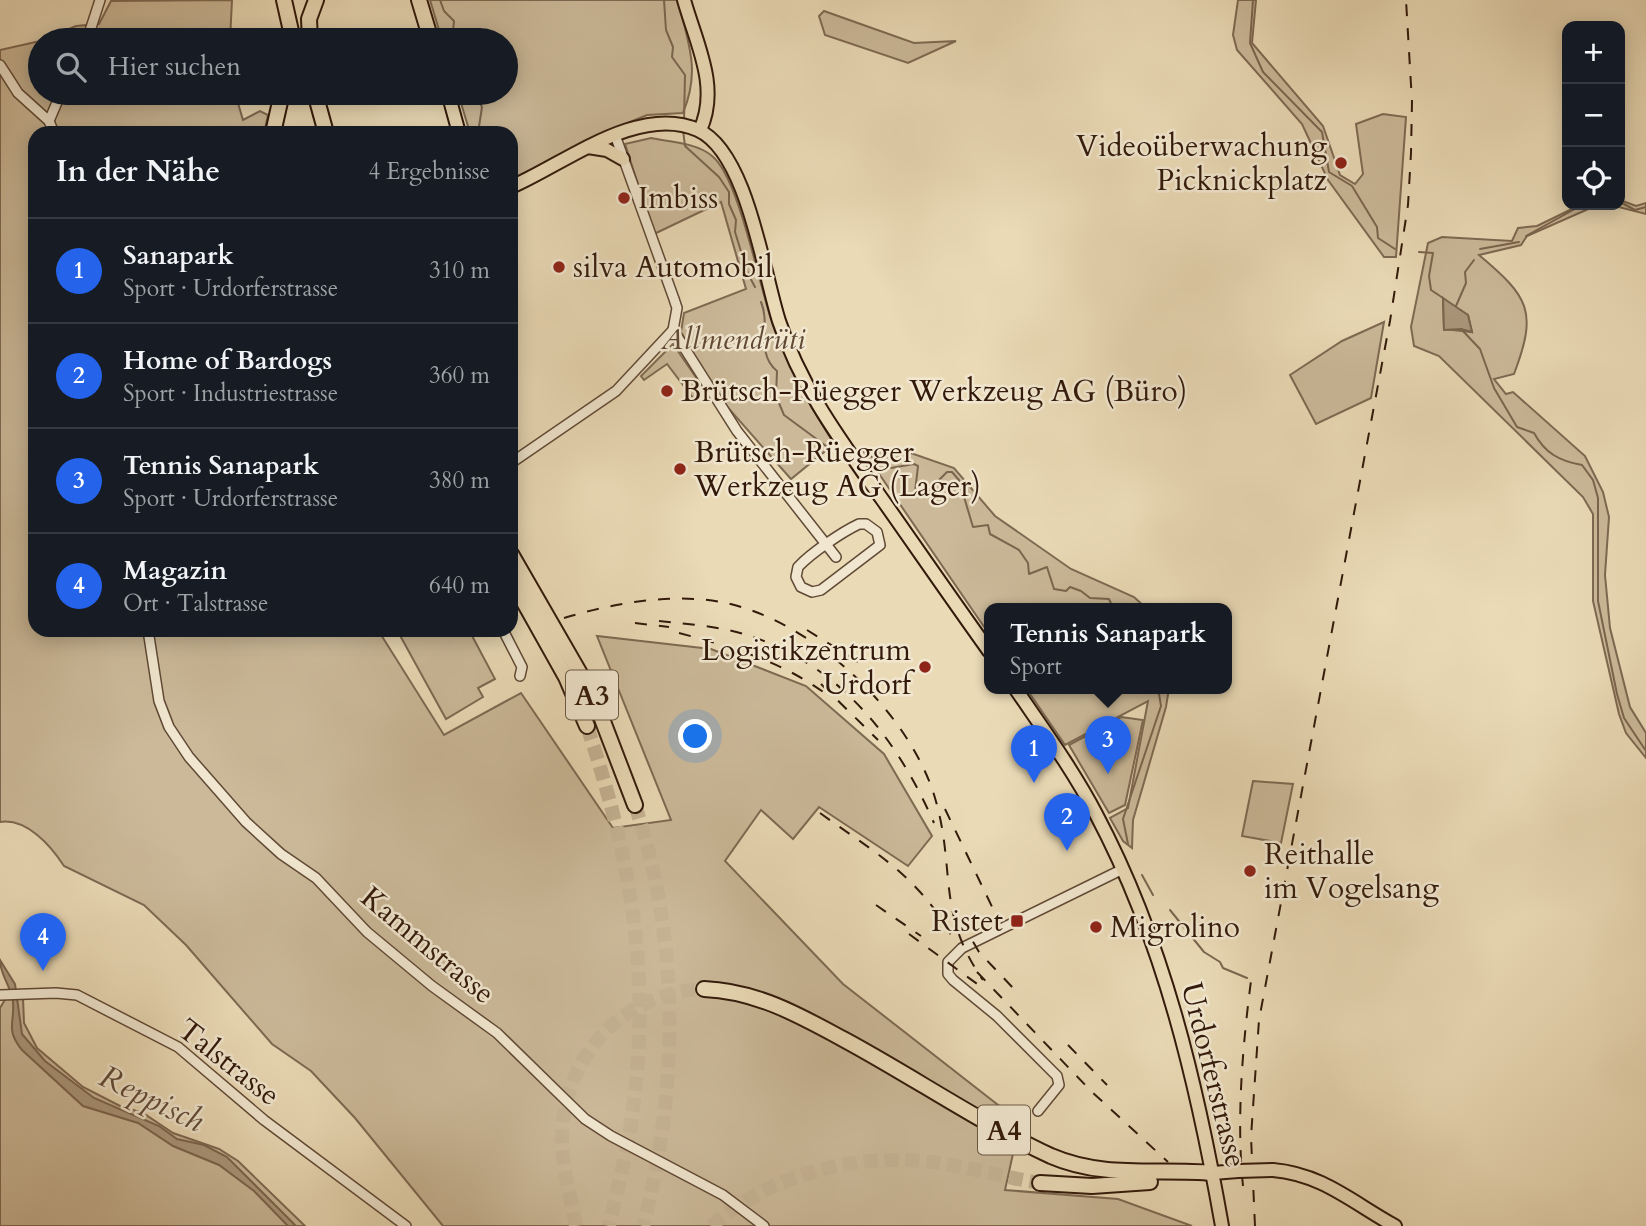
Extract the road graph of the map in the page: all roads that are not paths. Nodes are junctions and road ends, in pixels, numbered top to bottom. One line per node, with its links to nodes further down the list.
1 (100, 0): 8 (street)
2 (278, 0): 9 (highway)
3 (284, 0): 10 (highway)
4 (294, 0): 11 (highway)
5 (316, 0): 12 (highway)
6 (421, 0): 13 (highway)
7 (684, 0): 28 (main road)
8 (91, 28)
9 (282, 28)
10 (290, 28)
11 (300, 28)
12 (309, 28)
13 (429, 28)
14 (0, 65): 15 (street)
15 (28, 102)
16 (31, 105): 22 (street)
17 (56, 105): 22 (street)
18 (279, 105): 24 (highway)
19 (308, 105): 25 (highway)
20 (319, 105): 26 (highway)
21 (451, 105): 27 (main road)
22 (49, 121): 23 (street)
23 (51, 126)
24 (275, 126)
25 (314, 126)
26 (324, 126)
27 (457, 126)
28 (696, 129): 29 (main road); 41 (main road)
29 (615, 135): 30 (main road); 31 (street)
30 (588, 147): 31 (main road); 32 (main road)
31 (623, 159): 33 (street)
32 (518, 183)
33 (673, 330): 34 (street); 35 (street)
34 (518, 458)
35 (825, 543): 35 (street); 36 (street)
36 (836, 557)
37 (518, 566): 45 (highway, A3)
38 (518, 591): 44 (highway, A3)
39 (149, 637): 53 (street, Kammstrasse)
40 (507, 637): 42 (street)
41 (984, 645)
42 (520, 676)
43 (1019, 694): 46 (main road, Urdorferstrasse)
44 (587, 726)
45 (635, 805)
46 (1123, 869): 49 (street); 50 (main road, Urdorferstrasse)
47 (704, 989): 50 (highway, A4)
48 (4, 995): 52 (street, Talstrasse)
49 (1038, 1111)
50 (1213, 1173): 51 (highway, A4); 54 (main road, Urdorferstrasse); 55 (main road, bridge)
51 (1040, 1183)
52 (406, 1226)
53 (764, 1226)
54 (1222, 1226)
55 (1395, 1226)

